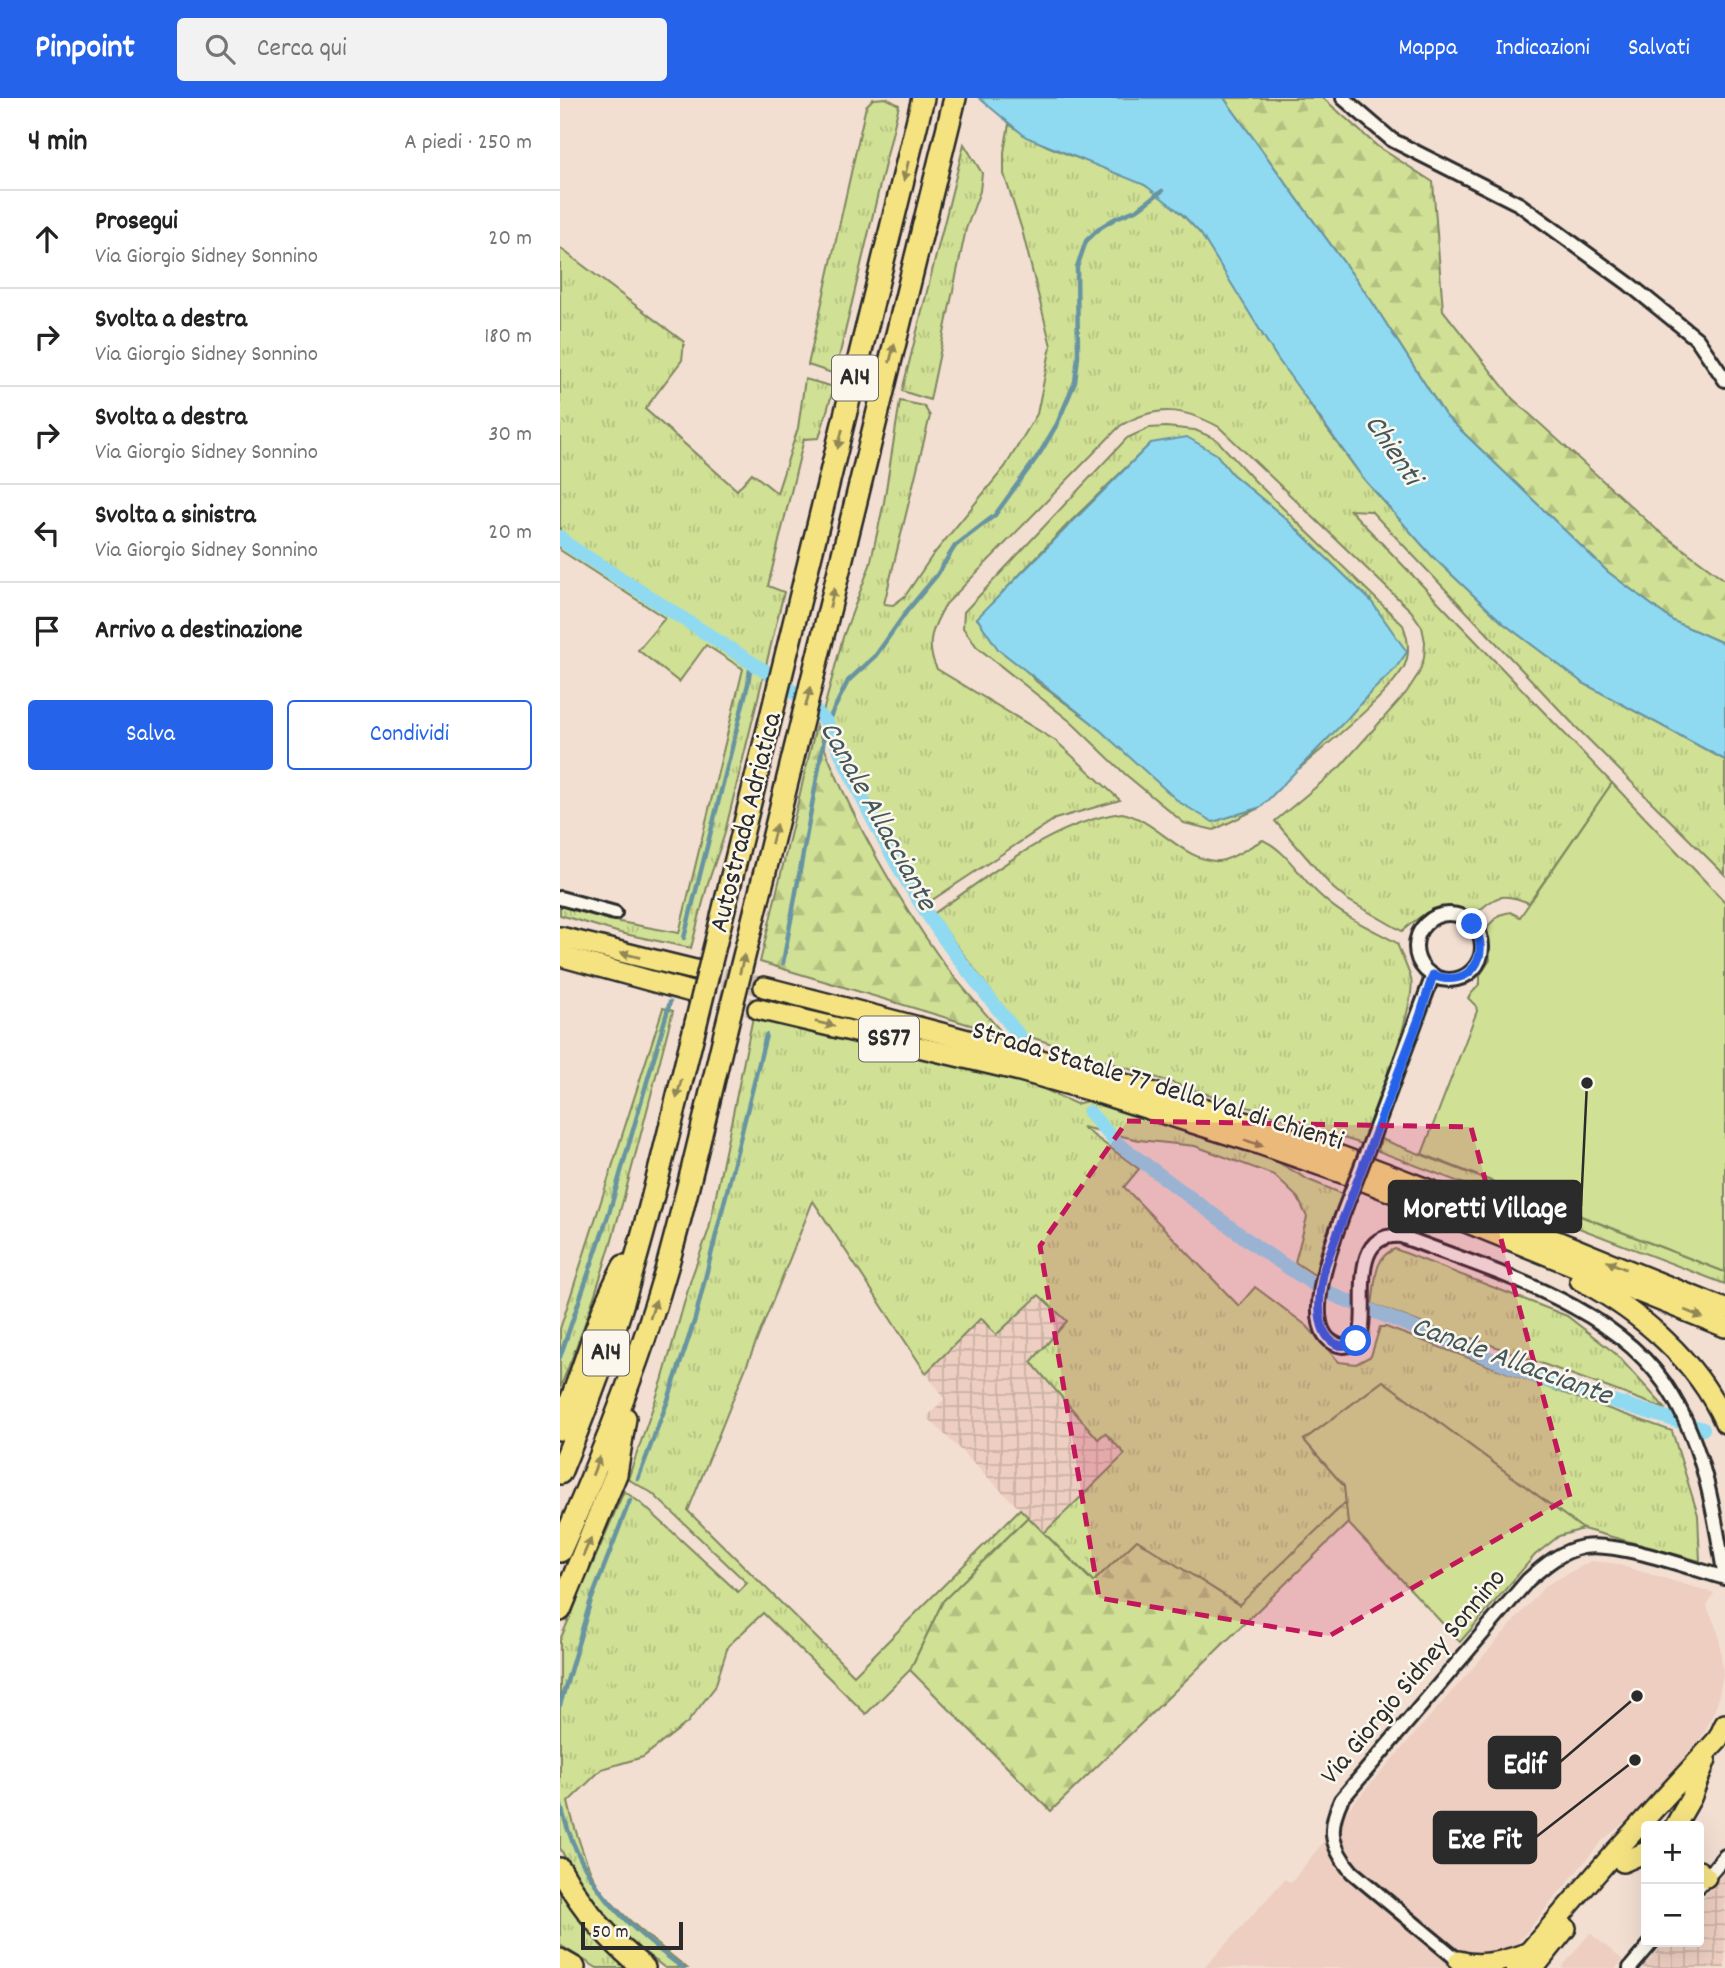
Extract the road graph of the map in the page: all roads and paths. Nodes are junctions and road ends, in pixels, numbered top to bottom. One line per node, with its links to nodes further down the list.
1 (955, 98): 21 (highway, Autostrada Adriatica / A14, one-way to 1, bridge)
2 (1343, 98): 4 (street)
3 (923, 101): 16 (highway, Autostrada Adriatica / A14, one-way to 16, bridge)
4 (1725, 380)
5 (560, 898): 6 (street)
6 (615, 912)
7 (560, 937): 9 (main road, one-way to 7)
8 (560, 956): 12 (main road)
9 (695, 971)
10 (1433, 975): 10 (street); 26 (street, Via Giorgio Sidney Sonnino, bridge)
11 (764, 987): 14 (main road, Strada Statale 77 della Val di Chienti / SS77)
12 (691, 992)
13 (758, 1009): 14 (main road, Strada Statale 77 della Val di Chienti / SS77, one-way to 14)
14 (1093, 1083): 15 (main road, Strada Statale 77 della Val di Chienti / SS77, one-way to 15); 17 (main road, Strada Statale 77 della Val di Chienti / SS77, one-way to 14)
15 (1317, 1165): 20 (main road, Strada Statale 77 della Val di Chienti / SS77, one-way to 20); 22 (main road)
16 (644, 1230): 23 (highway); 24 (highway, Autostrada Adriatica / A14)
17 (1652, 1280): 18 (main road); 19 (main road, Strada Statale 77 della Val di Chienti / SS77)
18 (1725, 1298)
19 (1725, 1309)
20 (1725, 1327)
21 (631, 1374): 25 (highway, Autostrada Adriatica / A14, one-way to 21); 27 (highway, one-way to 21)
22 (1725, 1423)
23 (560, 1429)
24 (560, 1473)
25 (560, 1551)
26 (1725, 1578): 41 (street, Via Giorgio Sidney Sonnino)
27 (560, 1610)
28 (1721, 1731): 29 (main road); 40 (main road)
29 (1706, 1759): 30 (main road); 31 (main road)
30 (1659, 1821)
31 (1678, 1821)
32 (1641, 1842): 35 (main road)
33 (1641, 1854): 35 (main road)
34 (1725, 1856): 37 (street)
35 (1623, 1863): 40 (main road)
36 (560, 1869): 43 (highway)
37 (1704, 1875)
38 (1648, 1947): 44 (street)
39 (560, 1960): 42 (highway)
40 (1525, 1963): 41 (main road)
41 (1461, 1964)
42 (574, 1968)
43 (644, 1968)
44 (1630, 1968)

